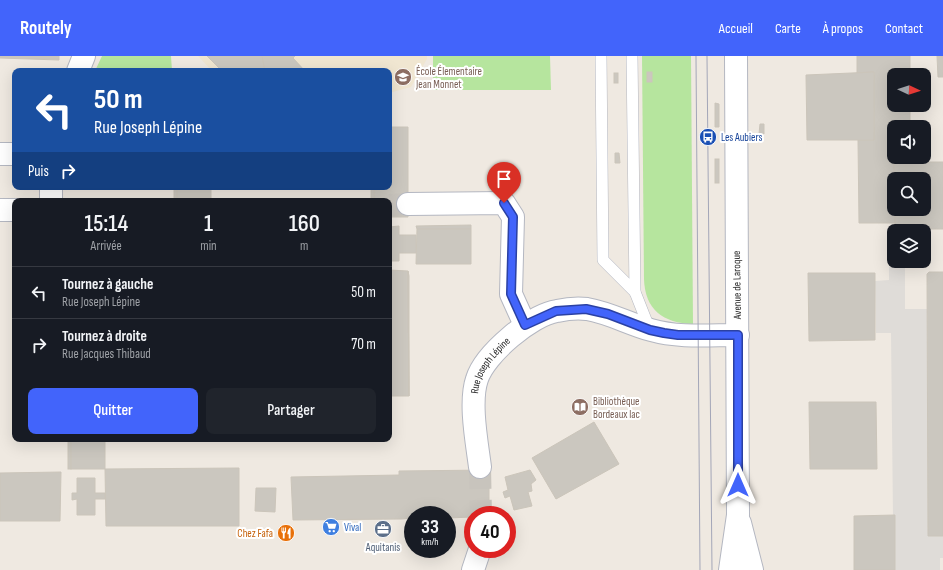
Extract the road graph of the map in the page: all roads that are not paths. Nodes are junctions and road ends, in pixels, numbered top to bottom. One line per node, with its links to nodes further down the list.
1 (84, 56): 5 (street)
2 (601, 56): 11 (lane)
3 (632, 56): 11 (lane)
4 (736, 56): 14 (street, Avenue de Laroque)
5 (79, 68)
6 (0, 154): 7 (street)
7 (12, 154)
8 (408, 204): 12 (street)
9 (0, 210): 10 (street)
10 (12, 210)
11 (634, 292): 13 (lane)
12 (525, 325): 13 (street, Rue Joseph Lépine); 15 (street, Rue Joseph Lépine)
13 (650, 330): 14 (street, Rue Joseph Lépine)
14 (738, 335): 16 (street, Avenue de Laroque)
15 (480, 467)
16 (738, 515): 19 (street, Avenue de Laroque); 20 (street, Avenue de Laroque)
17 (477, 558): 18 (street)
18 (473, 570)
19 (730, 570)
20 (752, 570)

